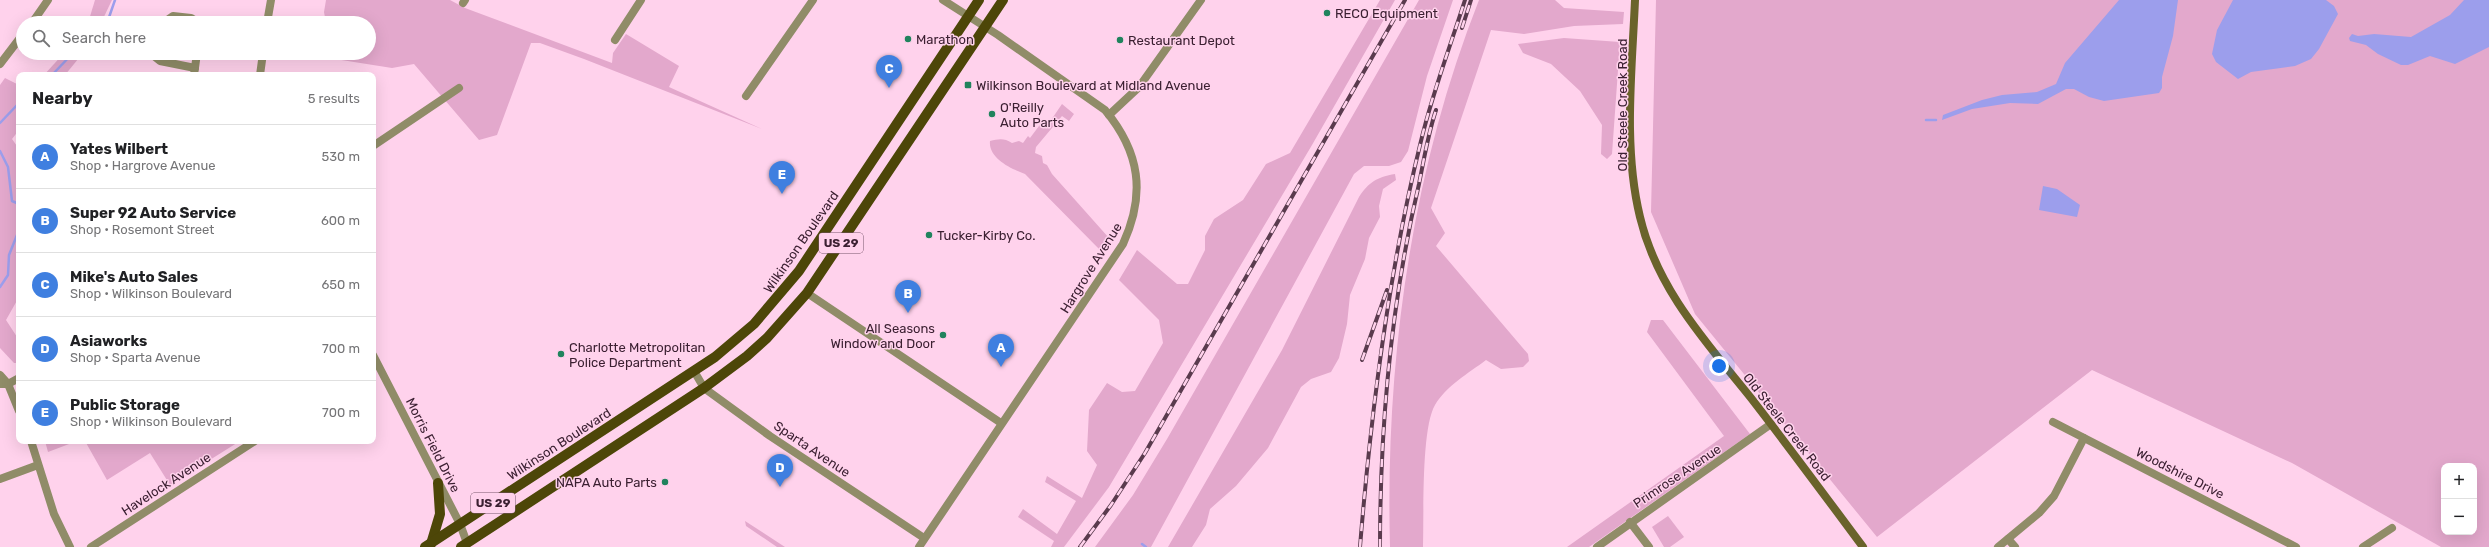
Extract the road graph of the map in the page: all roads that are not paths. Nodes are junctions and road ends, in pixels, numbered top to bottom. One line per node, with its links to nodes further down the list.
1 (48, 0): 10 (street)
2 (271, 0): 11 (street)
3 (641, 0): 14 (street)
4 (813, 0): 23 (street)
5 (943, 0): 12 (street, Hargrove Avenue)
6 (979, 0): 12 (main road, Wilkinson Boulevard / US 29)
7 (1003, 0): 13 (main road, US 29)
8 (1201, 0): 24 (street)
9 (1635, 0): 36 (main road, Old Steele Creek Road)
10 (37, 16)
11 (268, 16)
12 (968, 16): 13 (street, Hargrove Avenue); 28 (main road, Wilkinson Boulevard / US 29)
13 (985, 26): 24 (street, Hargrove Avenue); 26 (main road, US 29)
14 (615, 40)
15 (16, 43): 19 (street)
16 (159, 60): 20 (street)
17 (195, 60): 20 (street)
18 (262, 60): 21 (street)
19 (0, 64)
20 (194, 71)
21 (260, 72)
22 (459, 88): 25 (street)
23 (746, 96)
24 (1109, 115): 35 (street, Hargrove Avenue)
25 (376, 144)
26 (807, 293): 32 (main road, US 29); 35 (street)
27 (376, 363): 42 (street, Morris Field Drive)
28 (694, 371): 32 (street, Sparta Avenue); 44 (main road, Wilkinson Boulevard / US 29)
29 (0, 375): 31 (street)
30 (16, 379): 31 (street)
31 (4, 384): 33 (street)
32 (704, 388): 46 (street, Sparta Avenue); 49 (main road, US 29)
33 (16, 406)
34 (2053, 422): 37 (street, Woodshire Drive)
35 (1001, 423): 46 (street, Hargrove Avenue)
36 (1771, 424): 43 (street, Primrose Avenue); 55 (main road, Old Steele Creek Road)
37 (2084, 438): 47 (street); 58 (street, Woodshire Drive)
38 (32, 444): 40 (street)
39 (250, 444): 51 (street, Havelock Avenue)
40 (38, 465): 41 (street); 50 (street)
41 (0, 479)
42 (438, 483): 44 (street, Morris Field Drive); 48 (main road)
43 (1630, 522): 53 (street, Primrose Avenue); 54 (street)
44 (460, 524): 48 (main road, Wilkinson Boulevard / US 29); 49 (street, Morris Field Drive)
45 (2392, 528): 59 (street)
46 (924, 538): 52 (street, Hargrove Avenue)
47 (2008, 539): 56 (street); 57 (street)
48 (428, 545)
49 (466, 546)
50 (70, 547)
51 (91, 547)
52 (919, 547)
53 (1597, 547)
54 (1649, 547)
55 (1864, 547)
56 (1998, 547)
57 (2015, 547)
58 (2296, 547)
59 (2363, 547)

